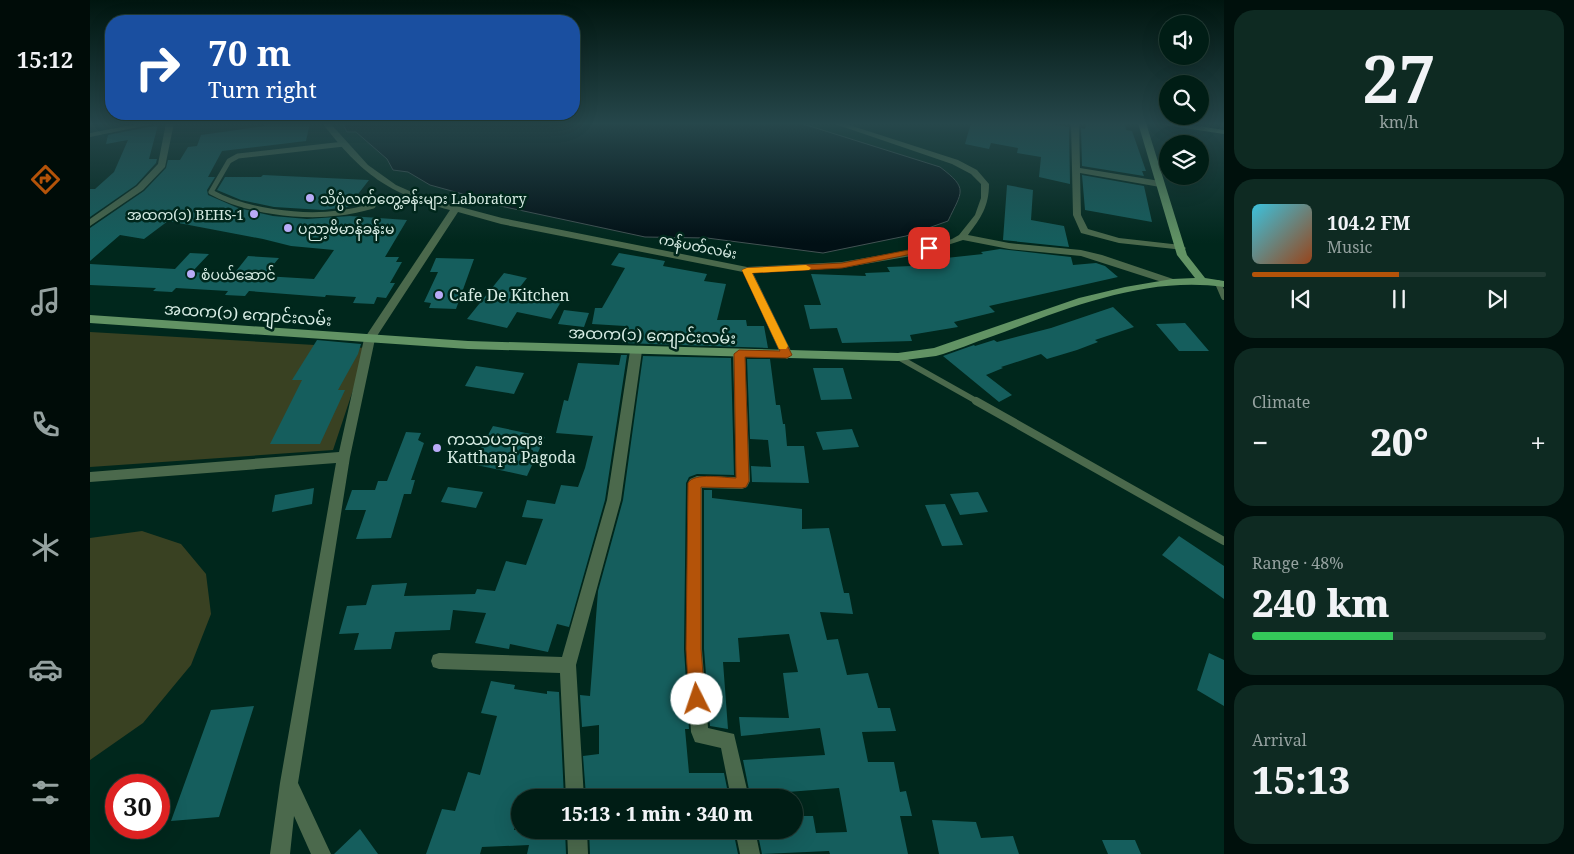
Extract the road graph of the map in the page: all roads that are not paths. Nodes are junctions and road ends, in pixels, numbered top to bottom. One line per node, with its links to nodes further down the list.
1 (162, 163): 13 (street)
2 (228, 163): 11 (lane)
3 (361, 163): 12 (street, ကန်ပတ်လမ်း)
4 (957, 163): 14 (street)
5 (1076, 163): 7 (street)
6 (1154, 163): 8 (main road)
7 (1076, 170): 9 (street); 15 (street)
8 (1159, 181)
9 (1159, 184)
10 (1160, 185): 15 (main road)
11 (373, 206)
12 (456, 208): 16 (street, ကန်ပတ်လမ်း); 22 (street)
13 (90, 223)
14 (962, 237): 16 (street, ကန်ပတ်လမ်း); 18 (street)
15 (1181, 248): 17 (main road)
16 (747, 270): 25 (street)
17 (1202, 280): 18 (main road, အထက(၁) ကျောင်းလမ်း); 19 (main road, အထက(၁) ကျောင်းလမ်း)
18 (1172, 282): 26 (main road, အထက(၁) ကျောင်းလမ်း)
19 (1221, 284): 20 (lane)
20 (1224, 297)
21 (90, 318): 22 (main road, အထက(၁) ကျောင်းလမ်း)
22 (370, 339): 23 (main road, အထက(၁) ကျောင်းလမ်း); 27 (street)
23 (636, 351): 24 (main road, အထက(၁) ကျောင်းလမ်း); 31 (street)
24 (739, 354): 25 (main road, အထက(၁) ကျောင်းလမ်း); 34 (street)
25 (787, 355): 26 (main road, အထက(၁) ကျောင်းလမ်း)
26 (898, 357): 29 (lane)
27 (344, 457): 28 (street); 32 (street)
28 (90, 477)
29 (1224, 541)
30 (439, 661): 31 (street)
31 (568, 665): 33 (street)
32 (289, 783): 37 (street); 38 (street)
33 (575, 789)
34 (738, 789)
35 (577, 839): 39 (street)
36 (747, 839): 40 (street)
37 (280, 854)
38 (321, 854)
39 (578, 854)
40 (750, 854)

